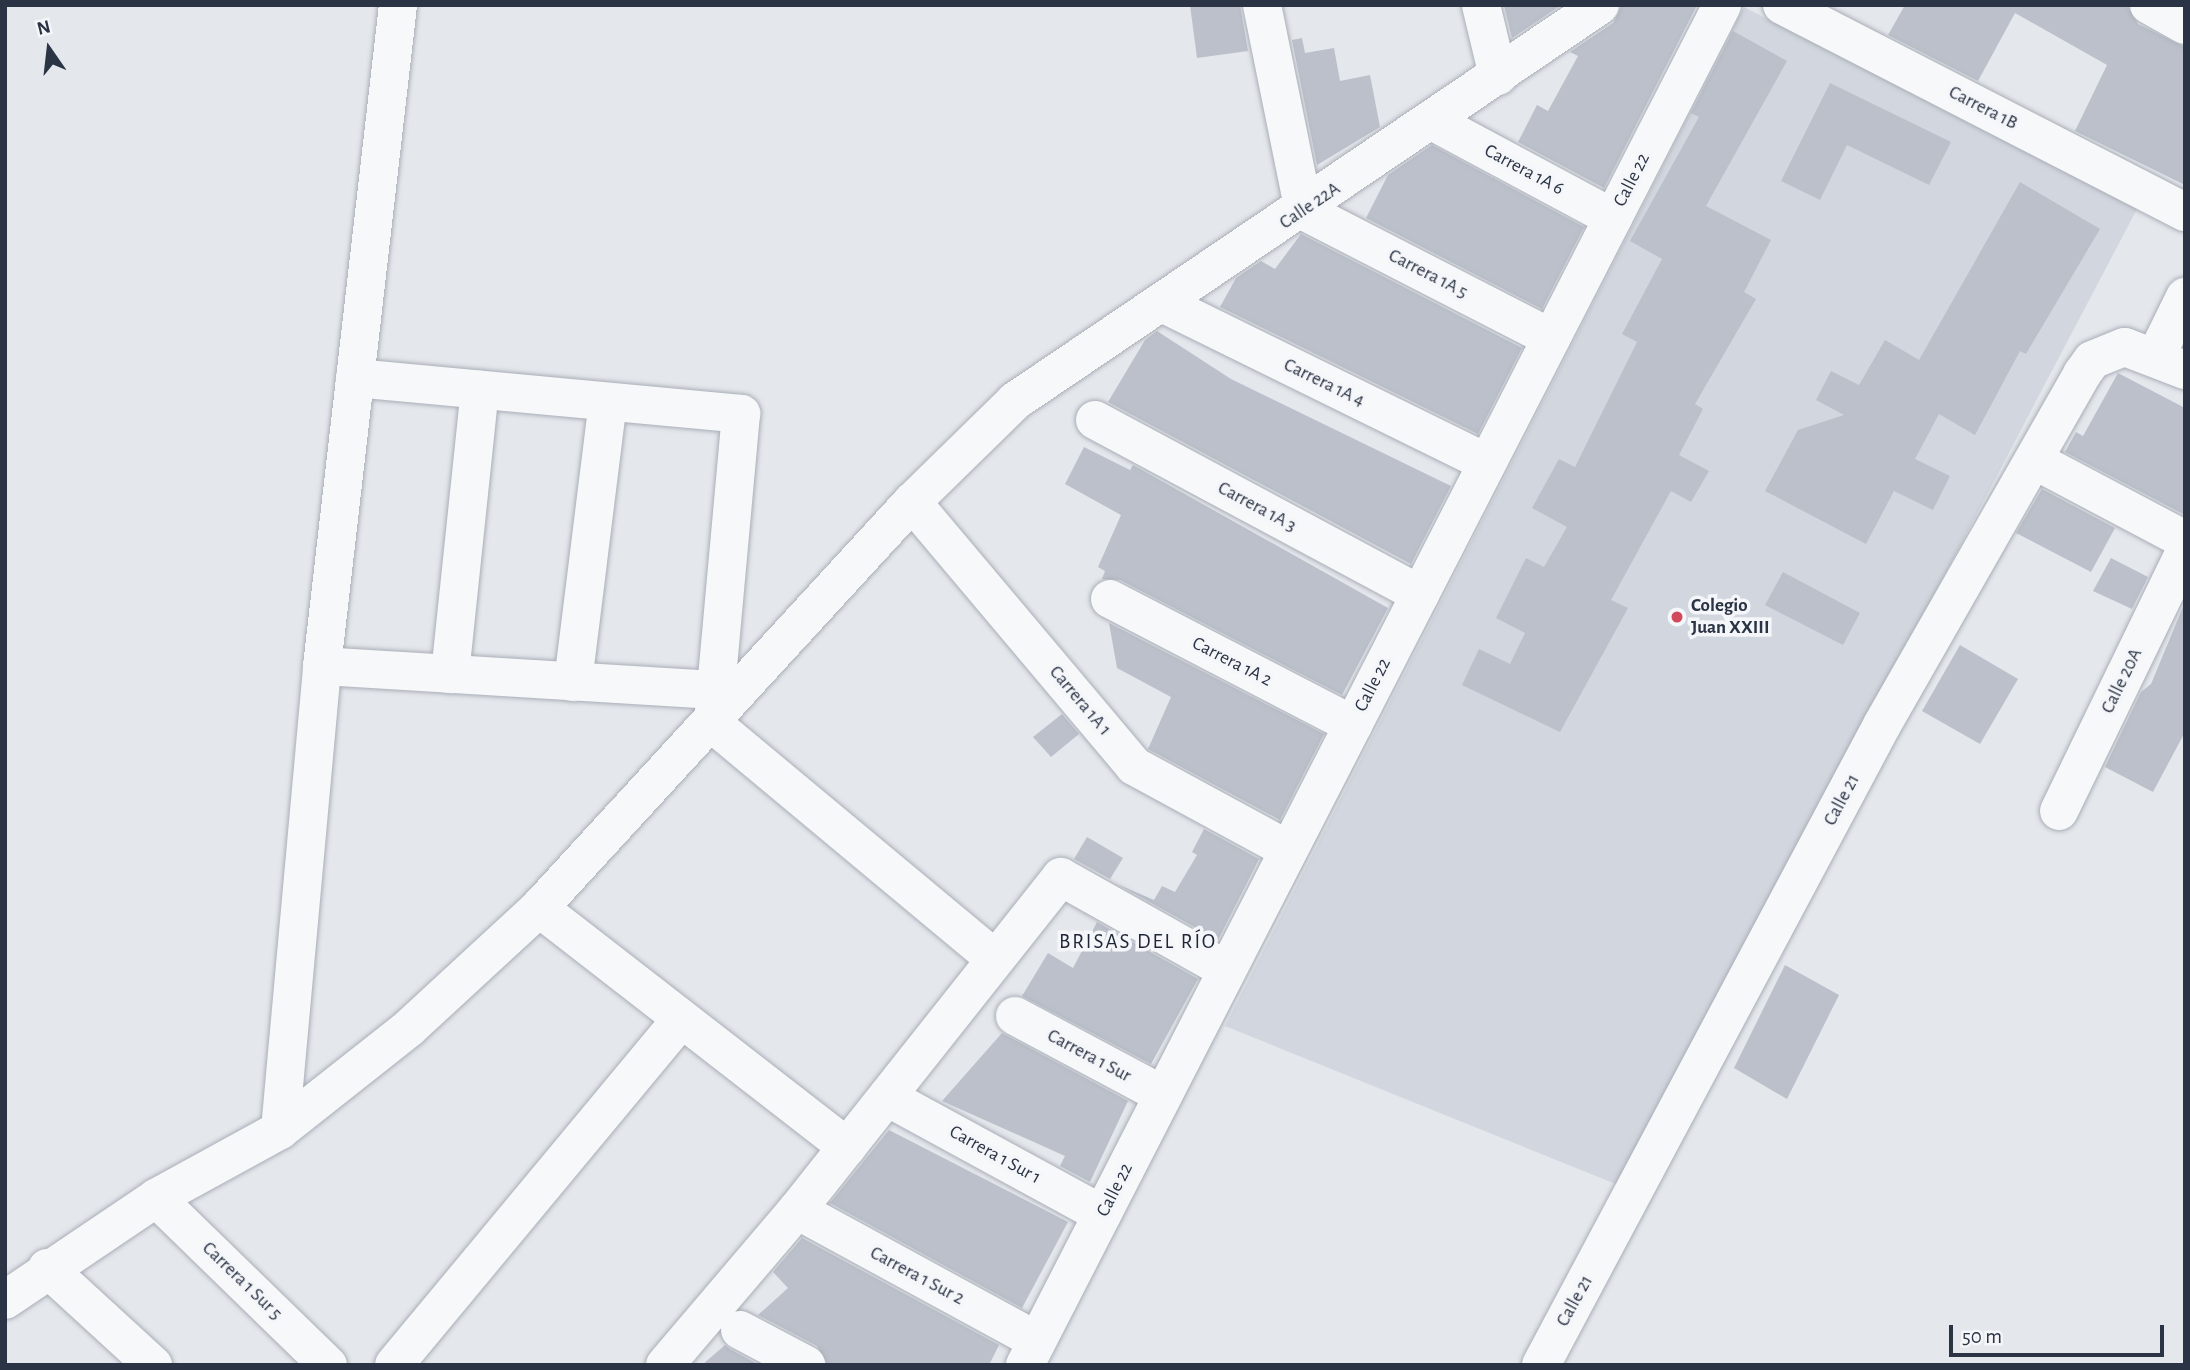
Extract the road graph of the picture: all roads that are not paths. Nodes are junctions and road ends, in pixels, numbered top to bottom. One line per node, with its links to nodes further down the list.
1 (398, 5): 18 (street)
2 (1262, 5): 11 (street)
3 (1481, 5): 9 (street)
4 (1600, 5): 9 (street, Calle 22A)
5 (1722, 5): 13 (street, Calle 22)
6 (1782, 5): 12 (street, Carrera 1B)
7 (2149, 5): 8 (street)
8 (2185, 24)
9 (1498, 76): 10 (street, Calle 22A)
10 (1434, 122): 11 (street, Calle 22A); 13 (street, Carrera 1A 6)
11 (1304, 211): 15 (street, Calle 22A); 16 (street, Carrera 1A 5)
12 (2185, 212)
13 (1613, 218): 16 (street, Calle 22)
14 (2184, 300): 17 (street, Calle 21)
15 (1162, 303): 23 (street, Carrera 1A 4); 24 (street, Calle 22A)
16 (1551, 338): 23 (street, Calle 22)
17 (2170, 363): 22 (street, Calle 21)
18 (355, 378): 19 (street); 29 (street)
19 (480, 390): 20 (street); 30 (street)
20 (608, 402): 31 (street); 32 (street)
21 (1095, 420): 27 (street, Carrera 1A 3)
22 (2034, 460): 25 (street); 57 (street, Calle 21)
23 (1487, 463): 27 (street, Calle 22)
24 (912, 502): 32 (street, Calle 22A); 35 (street, Carrera 1A 1)
25 (2185, 540)
26 (2185, 551): 34 (street, Calle 20A)
27 (1420, 594): 33 (street, Calle 22)
28 (1110, 599): 33 (street, Carrera 1A 2)
29 (322, 666): 30 (street); 43 (street)
30 (450, 674): 31 (street)
31 (573, 681): 32 (street)
32 (714, 707): 36 (street, Calle 22A); 37 (street)
33 (1353, 725): 35 (street, Calle 22)
34 (2059, 811)
35 (1289, 850): 38 (street, Calle 22)
36 (539, 908): 40 (street); 43 (street, Calle 22A)
37 (995, 959): 38 (street); 42 (street)
38 (1227, 970): 41 (street, Calle 22)
39 (1016, 1016): 41 (street, Carrera 1 Sur)
40 (681, 1019): 44 (street); 54 (street)
41 (1163, 1095): 47 (street, Calle 22)
42 (887, 1097): 44 (street); 47 (street, Carrera 1 Sur 1)
43 (280, 1130): 45 (street, Calle 22A)
44 (847, 1147): 46 (street)
45 (156, 1198): 48 (street, Calle 22A); 53 (street, Carrera 1 Sur 5)
46 (797, 1210): 51 (street, Carrera 1 Sur 2); 55 (street)
47 (1102, 1214): 51 (street, Calle 22)
48 (47, 1268): 49 (street, Calle 22A); 52 (street)
49 (5, 1300)
50 (740, 1330): 56 (street)
51 (1031, 1353)
52 (153, 1365)
53 (328, 1365)
54 (394, 1365)
55 (665, 1365)
56 (806, 1365)
57 (1541, 1365)

